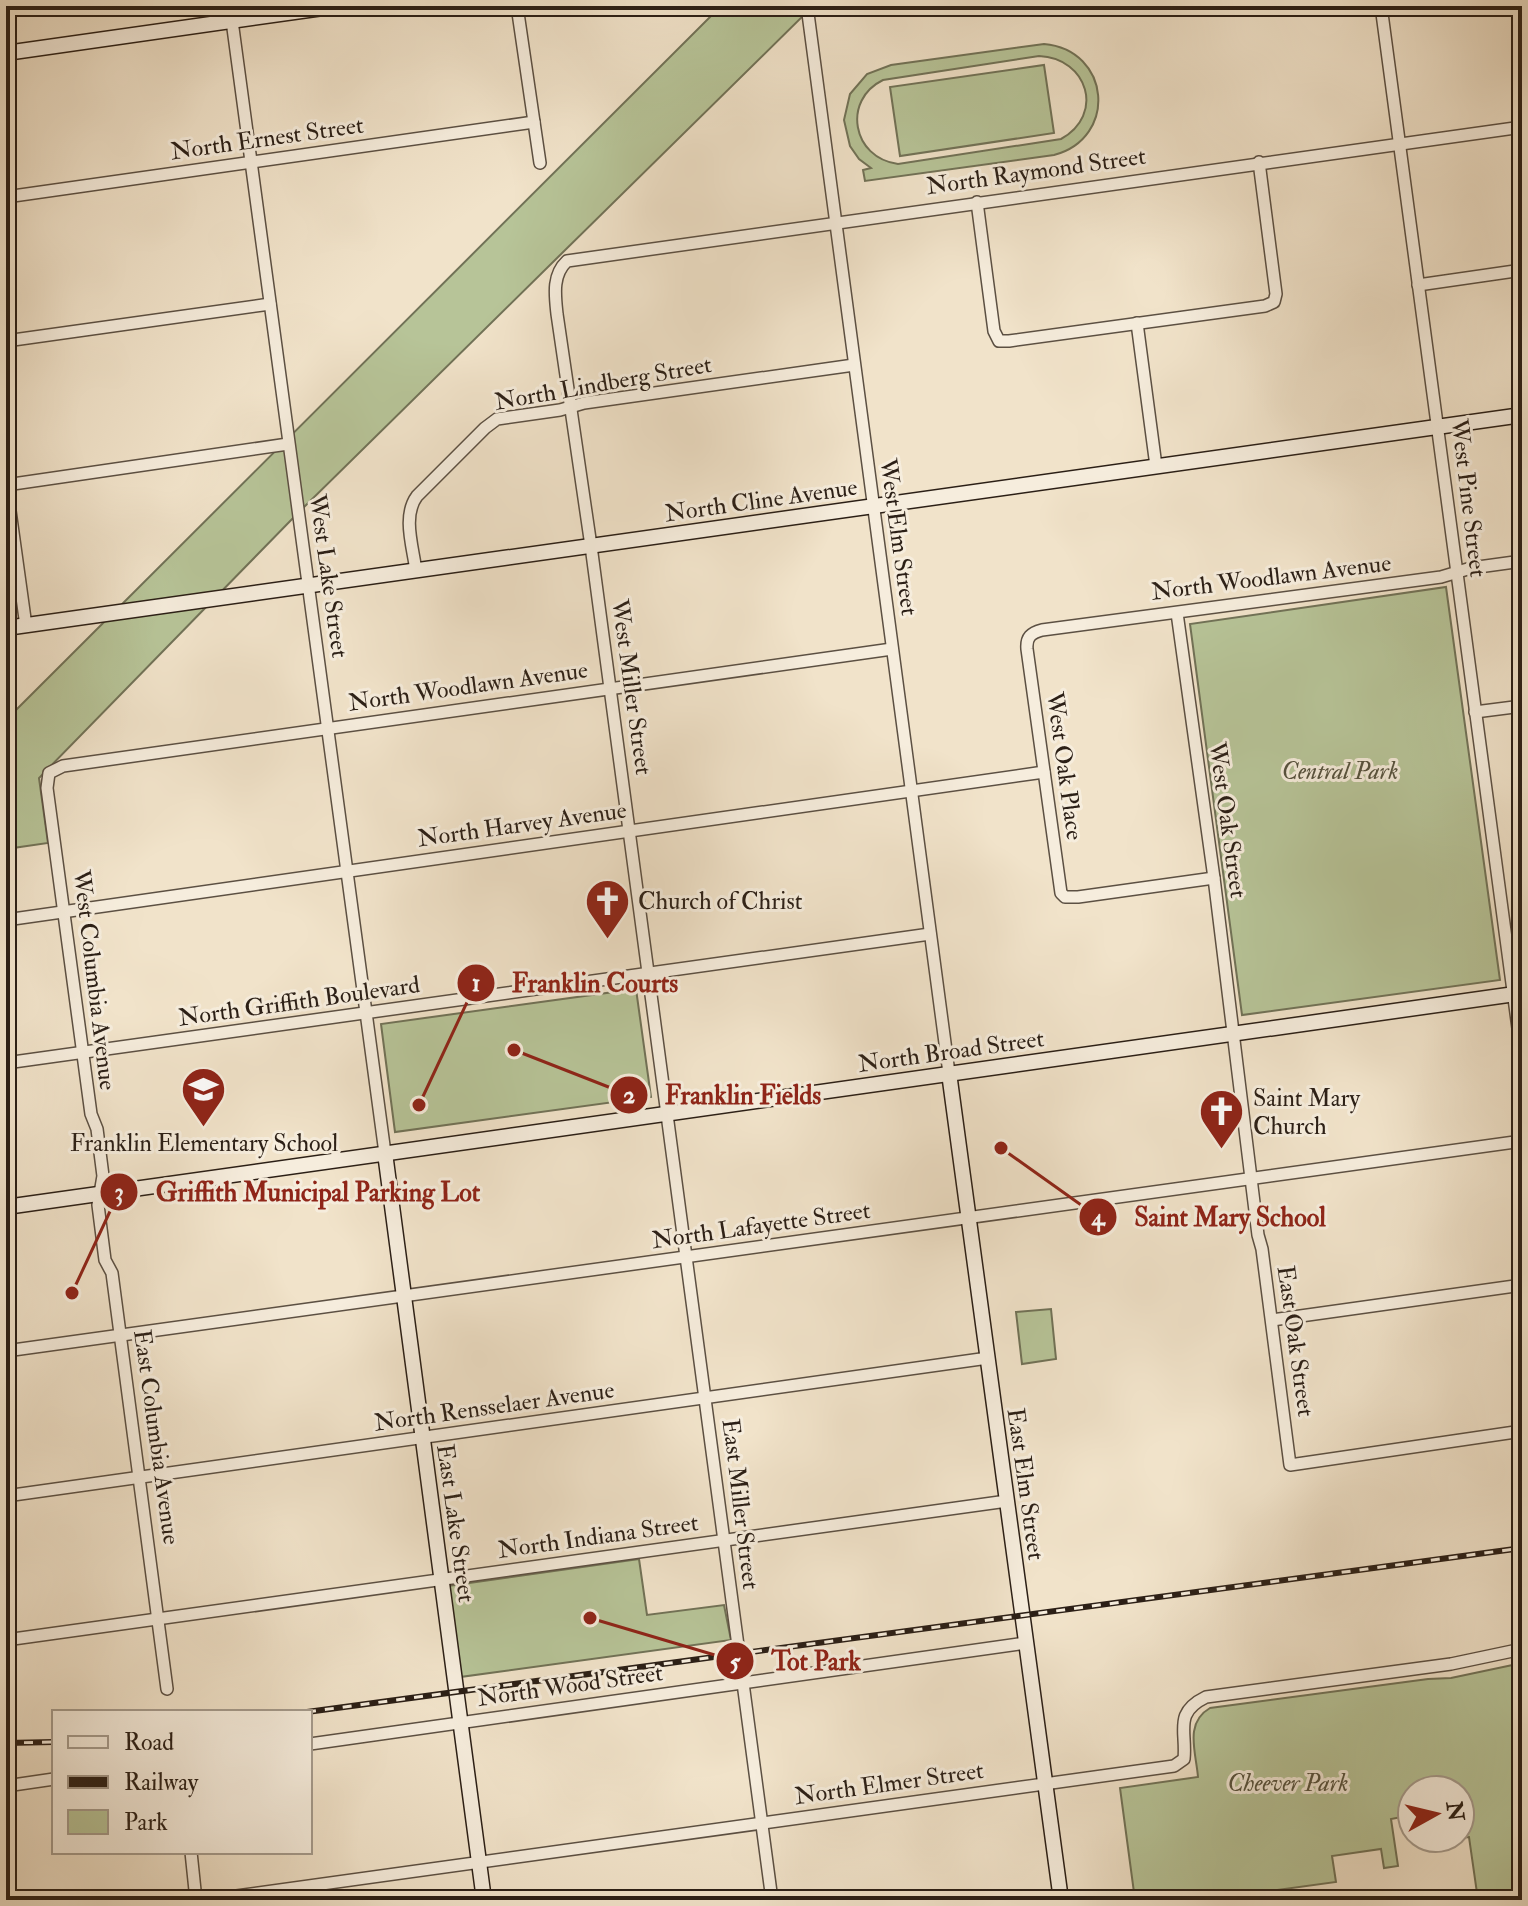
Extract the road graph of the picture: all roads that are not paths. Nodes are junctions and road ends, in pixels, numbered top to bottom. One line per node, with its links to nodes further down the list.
1 (337, 6): 5 (street)
2 (517, 6): 7 (street)
3 (807, 6): 15 (street, West Elm Street)
4 (1381, 6): 9 (street, West Pine Street)
5 (231, 13): 6 (street); 10 (street, West Lake Street)
6 (6, 53)
7 (534, 122): 10 (street, North Ernest Street); 12 (street)
8 (1522, 127): 9 (street, North Raymond Street)
9 (1400, 143): 11 (street, North Raymond Street); 18 (street, West Pine Street)
10 (251, 162): 13 (street, North Ernest Street); 19 (street, West Lake Street)
11 (1259, 162): 14 (street, North Raymond Street); 20 (street)
12 (540, 163)
13 (6, 197)
14 (977, 202): 15 (street, North Raymond Street); 20 (street)
15 (836, 223): 16 (street, North Raymond Street); 22 (street, West Elm Street)
16 (560, 268): 23 (street, West Miller Street)
17 (1522, 270): 18 (street)
18 (1418, 285): 25 (street, West Pine Street)
19 (270, 304): 21 (street); 26 (street, West Lake Street)
20 (1137, 323): 27 (street)
21 (6, 341)
22 (854, 365): 23 (street, North Lindberg Street); 29 (street, West Elm Street)
23 (570, 407): 30 (street, West Miller Street); 32 (street, North Lindberg Street)
24 (1522, 415): 25 (street, North Cline Avenue)
25 (1437, 426): 27 (street, North Cline Avenue); 33 (street, West Pine Street)
26 (288, 444): 28 (street); 34 (street, West Lake Street)
27 (1156, 466): 29 (street, North Cline Avenue)
28 (6, 484): 36 (street)
29 (873, 507): 30 (street, North Cline Avenue); 39 (street, West Elm Street)
30 (591, 546): 32 (street, North Cline Avenue); 40 (street, West Miller Street)
31 (1522, 561): 33 (street, North Woodlawn Avenue)
32 (416, 571): 34 (street, North Cline Avenue)
33 (1456, 573): 35 (street, North Woodlawn Avenue); 42 (street, West Pine Street)
34 (309, 586): 36 (street, North Cline Avenue); 43 (street, West Lake Street)
35 (1177, 613): 38 (street, North Woodlawn Avenue); 49 (street, West Oak Street)
36 (26, 626): 37 (street, North Cline Avenue)
37 (6, 628)
38 (1027, 639): 45 (street, West Oak Place)
39 (892, 649): 40 (street, North Woodlawn Avenue); 46 (street, West Elm Street)
40 (610, 688): 43 (street, North Woodlawn Avenue); 47 (street, West Miller Street)
41 (1522, 706): 42 (street)
42 (1475, 712): 54 (street, West Pine Street)
43 (327, 728): 44 (street, North Woodlawn Avenue); 48 (street, West Lake Street)
44 (50, 771): 50 (street, West Columbia Avenue)
45 (1044, 772): 46 (street, North Harvey Avenue); 49 (street, West Oak Place)
46 (911, 790): 47 (street, North Harvey Avenue); 52 (street, West Elm Street)
47 (629, 831): 48 (street, North Harvey Avenue); 53 (street, West Miller Street)
48 (346, 870): 50 (street, North Harvey Avenue); 55 (street, West Lake Street)
49 (1214, 878): 56 (street, West Oak Street)
50 (64, 911): 51 (street, North Harvey Avenue); 57 (street, West Columbia Avenue)
51 (6, 920)
52 (930, 934): 53 (street, North Griffith Boulevard); 60 (street, West Elm Street)
53 (648, 973): 55 (street, North Griffith Boulevard); 61 (street, West Miller Street)
54 (1518, 994): 56 (street, North Broad Street); 58 (street, West Pine Street)
55 (365, 1014): 57 (street, North Griffith Boulevard); 63 (street, West Lake Street)
56 (1232, 1034): 60 (street, North Broad Street); 64 (street, East Oak Street)
57 (82, 1053): 59 (street, North Griffith Boulevard); 65 (street, West Columbia Avenue)
58 (1522, 1058)
59 (6, 1063)
60 (949, 1073): 61 (street, North Broad Street); 67 (street, East Elm Street)
61 (667, 1113): 63 (street, North Broad Street); 68 (street, East Miller Street)
62 (1522, 1141): 64 (street, North Lafayette Street)
63 (385, 1153): 65 (street, North Broad Street); 70 (street, East Lake Street)
64 (1250, 1178): 67 (street, North Lafayette Street); 71 (street, East Oak Street)
65 (100, 1193): 66 (street, North Broad Street); 72 (street, East Columbia Avenue)
66 (6, 1207)
67 (969, 1217): 68 (street, North Lafayette Street); 74 (street, East Elm Street)
68 (686, 1257): 70 (street, North Lafayette Street); 75 (street, East Miller Street)
69 (1522, 1285): 71 (street)
70 (403, 1297): 72 (street, North Lafayette Street); 77 (street, East Lake Street)
71 (1272, 1320): 76 (street, East Oak Street)
72 (121, 1336): 73 (street, North Lafayette Street); 78 (street, East Columbia Avenue)
73 (6, 1351)
74 (988, 1358): 75 (street, North Rensselaer Avenue); 80 (street, East Elm Street)
75 (705, 1398): 77 (street, North Rensselaer Avenue); 81 (street, East Miller Street)
76 (1522, 1431)
77 (422, 1438): 78 (street, North Rensselaer Avenue); 82 (street, East Lake Street)
78 (140, 1478): 79 (street, North Rensselaer Avenue); 83 (street, East Columbia Avenue)
79 (6, 1496)
80 (1007, 1501): 81 (street, North Indiana Street); 85 (street, East Elm Street)
81 (724, 1541): 82 (street, North Indiana Street); 87 (street, East Miller Street)
82 (440, 1580): 83 (street, North Indiana Street); 89 (street, East Lake Street)
83 (159, 1619): 84 (street, North Indiana Street); 88 (street, East Columbia Avenue)
84 (6, 1640)
85 (1026, 1643): 87 (street, North Wood Street); 92 (street, East Elm Street)
86 (1522, 1649): 92 (street, North Elmer Street)
87 (743, 1683): 89 (street, North Wood Street); 94 (street, East Miller Street)
88 (167, 1689)
89 (461, 1723): 90 (street, North Wood Street); 96 (street, East Lake Street)
90 (312, 1744)
91 (52, 1779): 93 (street)
92 (1045, 1784): 94 (street, North Elmer Street); 101 (street, East Elm Street)
93 (6, 1786)
94 (761, 1823): 96 (street, North Elmer Street); 100 (street, East Miller Street)
95 (191, 1854): 97 (street)
96 (479, 1863): 98 (street, North Elmer Street); 99 (street, East Lake Street)
97 (196, 1900)
98 (207, 1900)
99 (484, 1900)
100 (772, 1900)
101 (1061, 1900)

